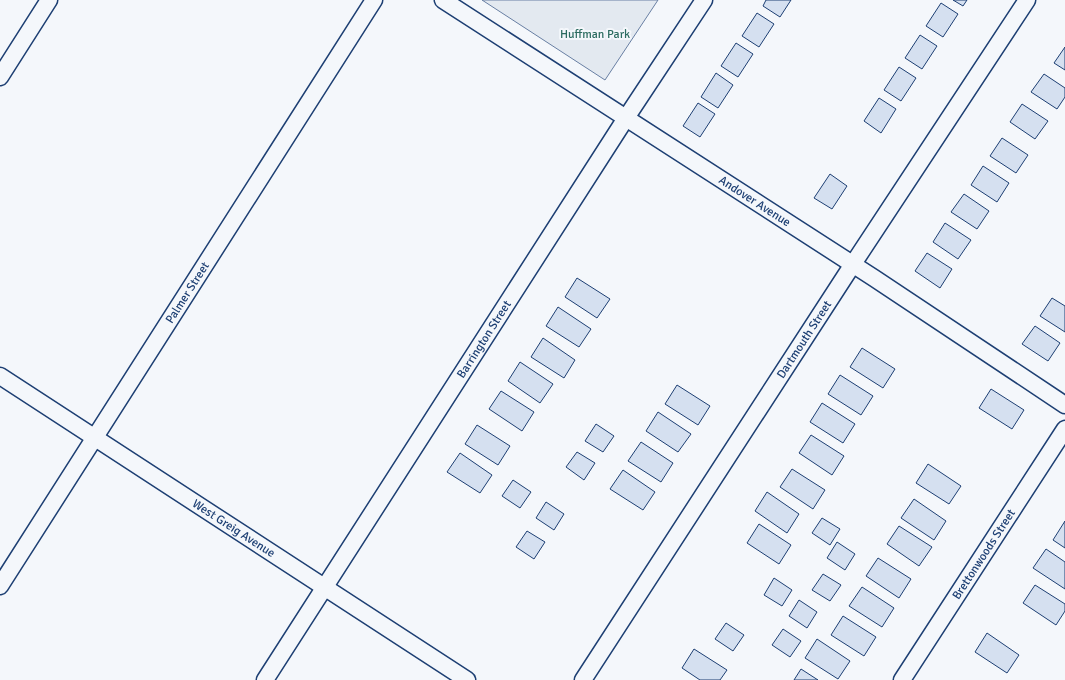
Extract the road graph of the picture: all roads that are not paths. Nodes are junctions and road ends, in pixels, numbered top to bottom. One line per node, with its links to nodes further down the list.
1 (49, 0): 6 (street)
2 (374, 0): 12 (street, Palmer Street)
3 (443, 0): 7 (street, Andover Avenue)
4 (704, 0): 7 (street, Barrington Street)
5 (1027, 0): 8 (street, Dartmouth Street)
6 (0, 77)
7 (626, 118): 8 (street, Andover Avenue); 14 (street, Barrington Street)
8 (853, 264): 10 (street, Andover Avenue); 17 (street, Dartmouth Street)
9 (0, 376): 12 (street, West Greig Avenue)
10 (1065, 405)
11 (1065, 429): 18 (street, Brettonwoods Street)
12 (95, 437): 13 (street, Palmer Street); 14 (street, West Greig Avenue)
13 (0, 586)
14 (325, 588): 15 (street, Barrington Street); 16 (street, West Greig Avenue)
15 (265, 680)
16 (467, 680)
17 (584, 680)
18 (902, 680)

